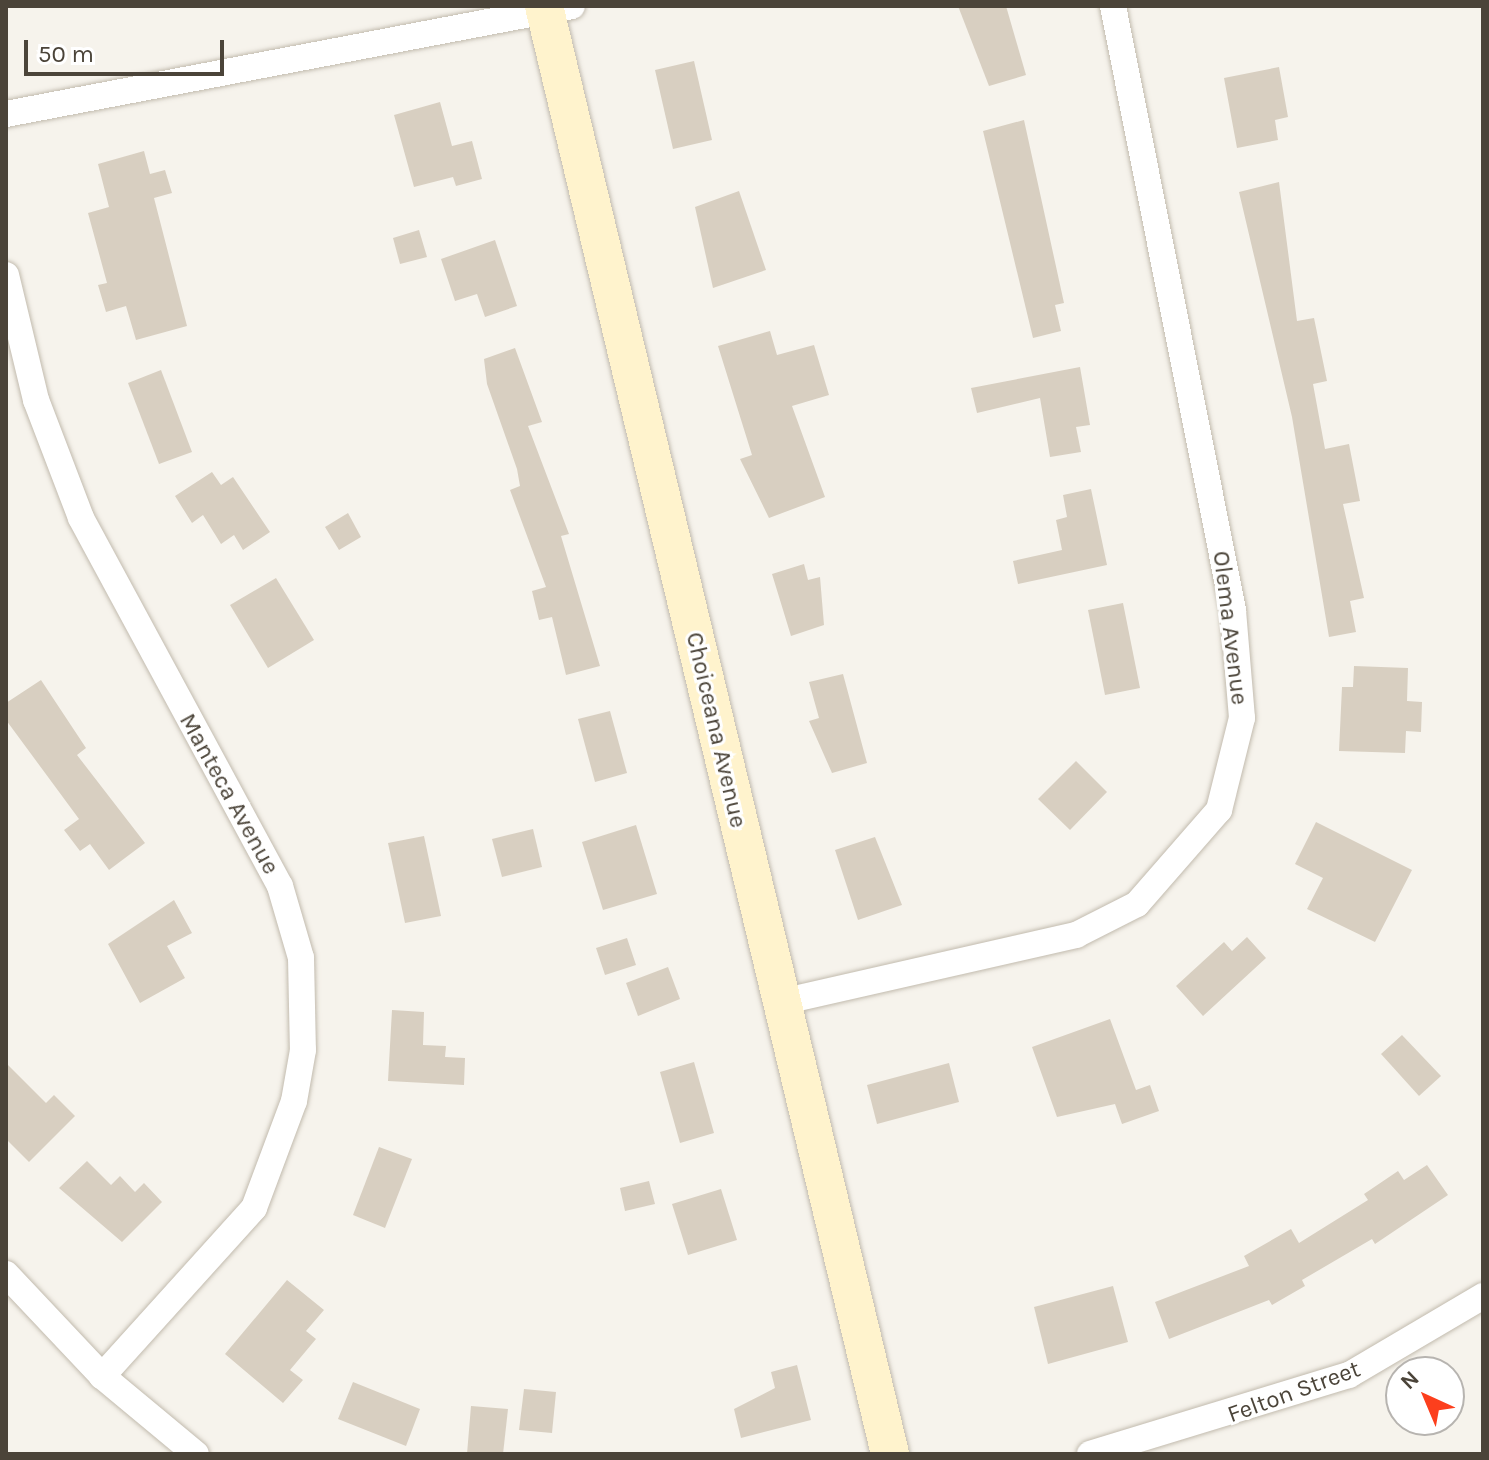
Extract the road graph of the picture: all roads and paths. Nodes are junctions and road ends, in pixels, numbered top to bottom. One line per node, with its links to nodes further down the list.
1 (1113, 6): 5 (street, Olema Avenue)
2 (554, 8): 3 (street); 5 (street, Choiceana Avenue)
3 (6, 114)
4 (6, 275): 8 (street, Manteca Avenue)
5 (781, 1002): 10 (street, Choiceana Avenue)
6 (6, 1274): 8 (street)
7 (1483, 1296): 11 (street, Felton Street)
8 (102, 1376): 9 (street)
9 (196, 1454)
10 (890, 1454)
11 (1090, 1454)

